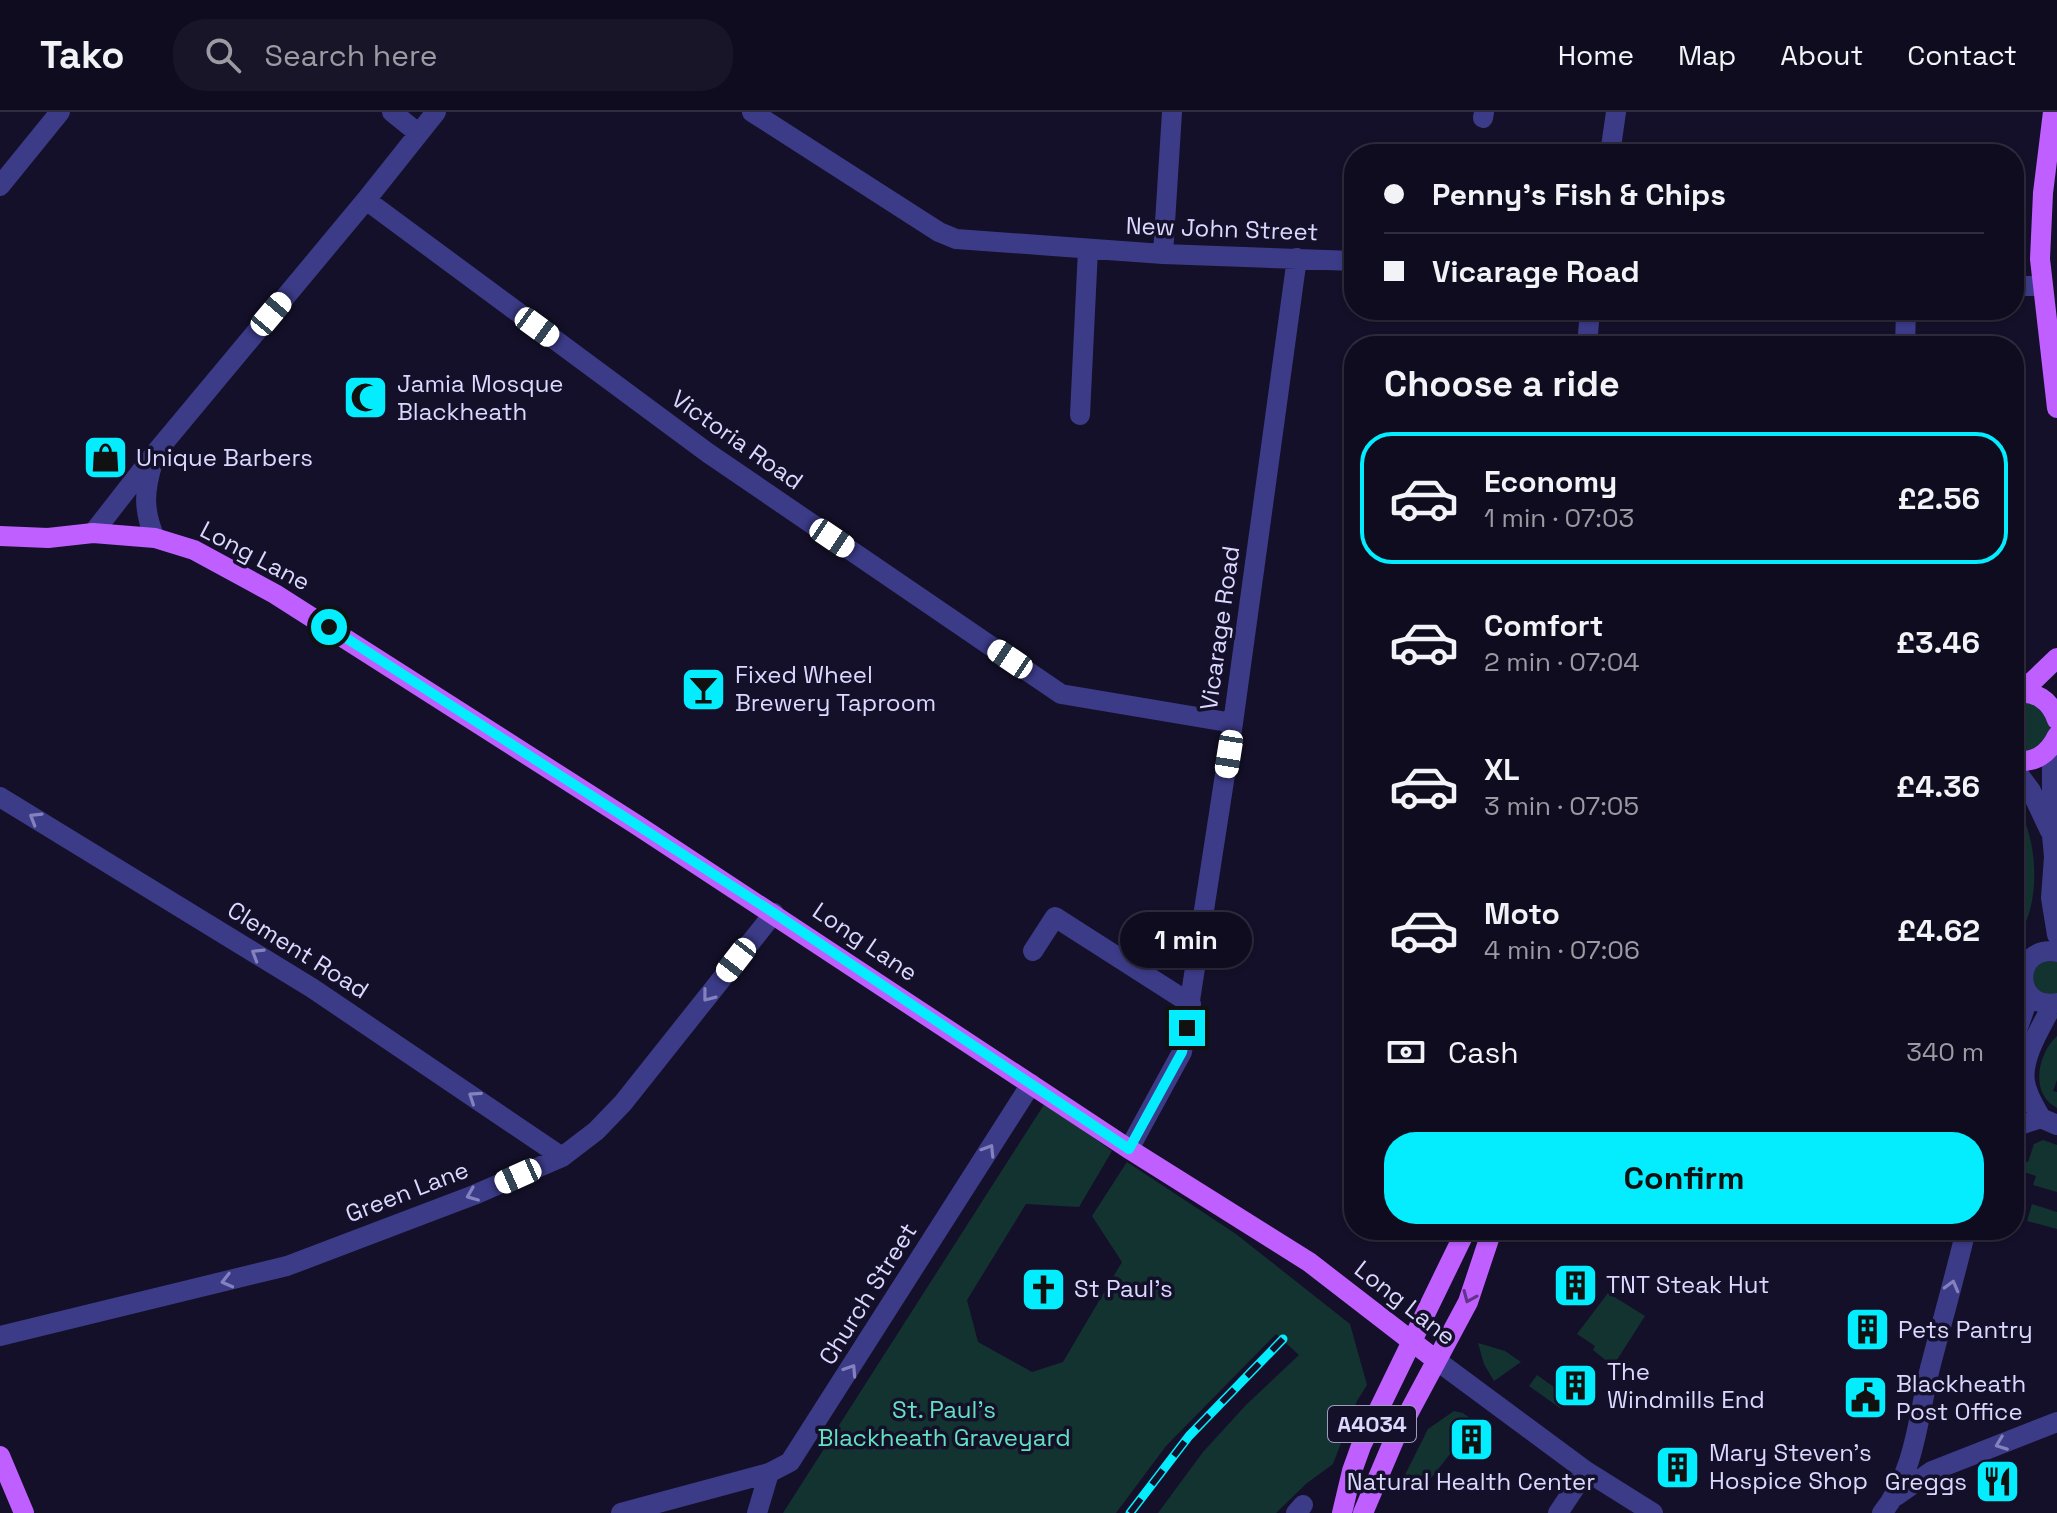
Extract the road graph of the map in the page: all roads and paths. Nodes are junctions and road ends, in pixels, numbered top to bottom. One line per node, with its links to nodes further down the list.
1 (60, 112): 10 (street)
2 (392, 112): 8 (street)
3 (436, 112): 8 (street)
4 (752, 112): 12 (street, New John Street)
5 (1172, 112): 13 (street)
6 (1616, 112): 9 (street)
7 (2053, 112): 17 (main road)
8 (418, 133): 11 (street)
9 (1611, 144)
10 (0, 186)
11 (366, 200): 21 (street); 29 (street, Victoria Road)
12 (1088, 249): 13 (street, New John Street); 20 (street)
13 (1163, 254): 14 (street, New John Street)
14 (1297, 258): 15 (street, New John Street); 29 (street, Vicarage Road)
15 (1344, 260)
16 (2024, 286): 17 (street)
17 (2043, 286): 18 (main road)
18 (2055, 366): 19 (main road)
19 (2057, 408)
20 (1080, 415)
21 (157, 451): 22 (street); 24 (street)
22 (93, 533): 23 (main road, Long Lane); 24 (main road, Long Lane)
23 (0, 536)
24 (155, 538): 36 (main road, Long Lane)
25 (2057, 658): 26 (main road)
26 (2024, 687)
27 (2024, 693): 28 (main road)
28 (2054, 706)
29 (1233, 723): 45 (street, Vicarage Road)
30 (2054, 742): 31 (main road); 34 (street)
31 (2024, 762)
32 (2024, 782): 34 (street)
33 (0, 797): 51 (street, Clement Road, one-way to 33)
34 (2052, 835): 35 (street)
35 (2051, 898): 37 (street); 40 (street)
36 (774, 913): 47 (main road, Long Lane); 51 (street, Green Lane, one-way to 51)
37 (2057, 935)
38 (1033, 951): 45 (street)
39 (2057, 952): 40 (street)
40 (2032, 957): 41 (street)
41 (2024, 970)
42 (2024, 984): 43 (street)
43 (2029, 996): 44 (street); 46 (street)
44 (2055, 1003): 48 (street)
45 (1191, 1004): 50 (street, Vicarage Road)
46 (2024, 1010)
47 (1031, 1084): 50 (main road, Long Lane); 61 (street, Church Street, one-way to 47)
48 (2049, 1122): 49 (street)
49 (2024, 1126)
50 (1129, 1149): 56 (main road, Long Lane)
51 (562, 1157): 55 (street, Green Lane, one-way to 55)
52 (1461, 1240): 56 (main road)
53 (1489, 1240): 57 (main road, one-way to 57)
54 (1963, 1240): 62 (street, one-way to 54)
55 (0, 1336)
56 (1412, 1339): 57 (main road, Long Lane); 66 (main road, A4034)
57 (1436, 1360): 60 (street, Long Lane); 67 (main road, A4034)
58 (2057, 1422): 62 (street, one-way to 62)
59 (0, 1456): 63 (main road)
60 (1586, 1471): 68 (street); 69 (street, Long Lane)
61 (769, 1473): 64 (street, Church Street); 65 (street)
62 (1896, 1496): 70 (street)
63 (24, 1513)
64 (621, 1513)
65 (757, 1513)
66 (1342, 1513)
67 (1363, 1513)
68 (1558, 1513)
69 (1653, 1513)
70 (1882, 1513)

